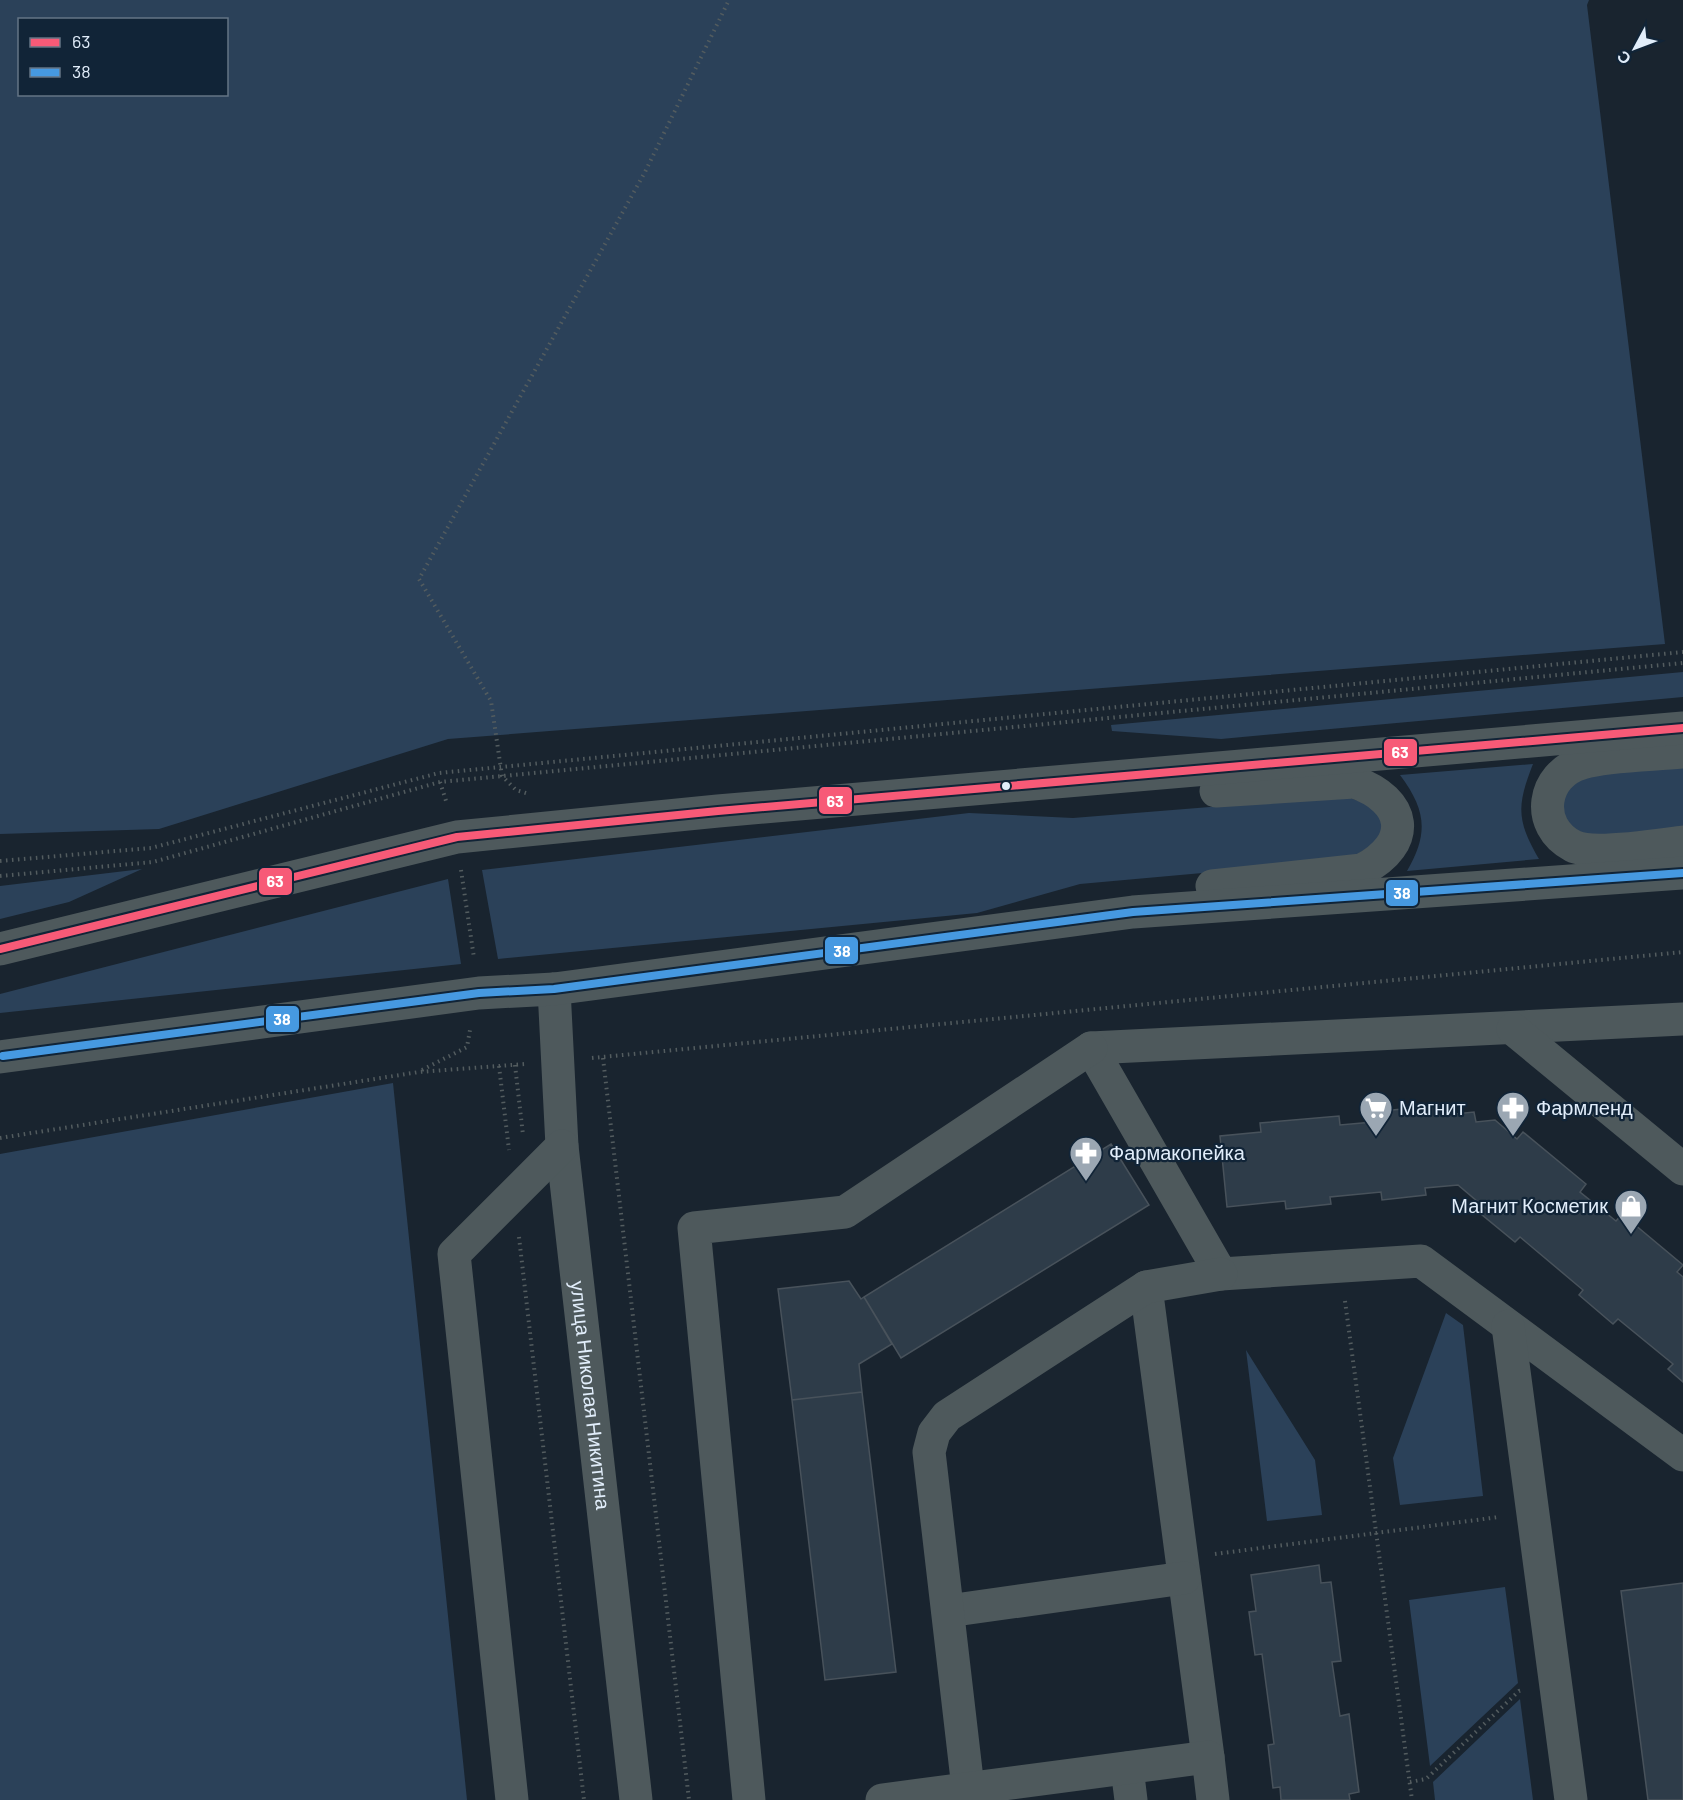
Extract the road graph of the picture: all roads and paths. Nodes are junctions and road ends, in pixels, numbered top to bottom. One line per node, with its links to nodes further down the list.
1 (729, 0): 6 (path)
2 (1683, 652): 6 (path)
3 (1683, 663): 7 (path)
4 (1683, 728): 8 (street)
5 (1683, 752): 12 (street)
6 (500, 767): 7 (path); 13 (path)
7 (502, 776): 9 (path); 10 (path)
8 (1079, 781): 11 (street); 16 (street)
9 (440, 782): 11 (path); 15 (path)
10 (533, 795)
11 (457, 837): 17 (street); 20 (path)
12 (1683, 842)
13 (0, 861)
14 (1683, 873): 16 (street)
15 (0, 876)
16 (1133, 912): 19 (street)
17 (0, 949)
18 (1683, 952): 26 (path)
19 (554, 989): 20 (street); 26 (street, улица Николая Никитина)
20 (479, 993): 24 (street); 28 (path)
21 (1683, 1019): 22 (street)
22 (1513, 1029): 23 (street); 31 (street)
23 (1091, 1048): 34 (street); 51 (street)
24 (0, 1057)
25 (603, 1058): 50 (path)
26 (556, 1062): 27 (path); 30 (street, улица Николая Никитина)
27 (499, 1066): 28 (path); 32 (path)
28 (419, 1072): 29 (path)
29 (0, 1138)
30 (562, 1146): 32 (street); 49 (street, улица Николая Никитина)
31 (1683, 1169)
32 (514, 1194): 47 (street); 48 (path)
33 (1341, 1267): 34 (street); 36 (street); 39 (path)
34 (1221, 1274): 35 (street)
35 (1146, 1287): 40 (street); 41 (street)
36 (1508, 1326): 37 (street); 56 (street)
37 (1683, 1455)
38 (1509, 1519): 39 (path)
39 (1376, 1533): 40 (path); 45 (path)
40 (1183, 1568): 41 (street); 43 (street)
41 (948, 1611): 46 (street)
42 (1527, 1689): 45 (path)
43 (1208, 1757): 44 (street); 54 (street)
44 (1127, 1768): 46 (street); 53 (street)
45 (1410, 1782): 55 (path)
46 (968, 1788): 52 (street)
47 (512, 1800)
48 (584, 1800)
49 (636, 1800)
50 (689, 1800)
51 (749, 1800)
52 (882, 1800)
53 (1131, 1800)
54 (1213, 1800)
55 (1412, 1800)
56 (1571, 1800)

